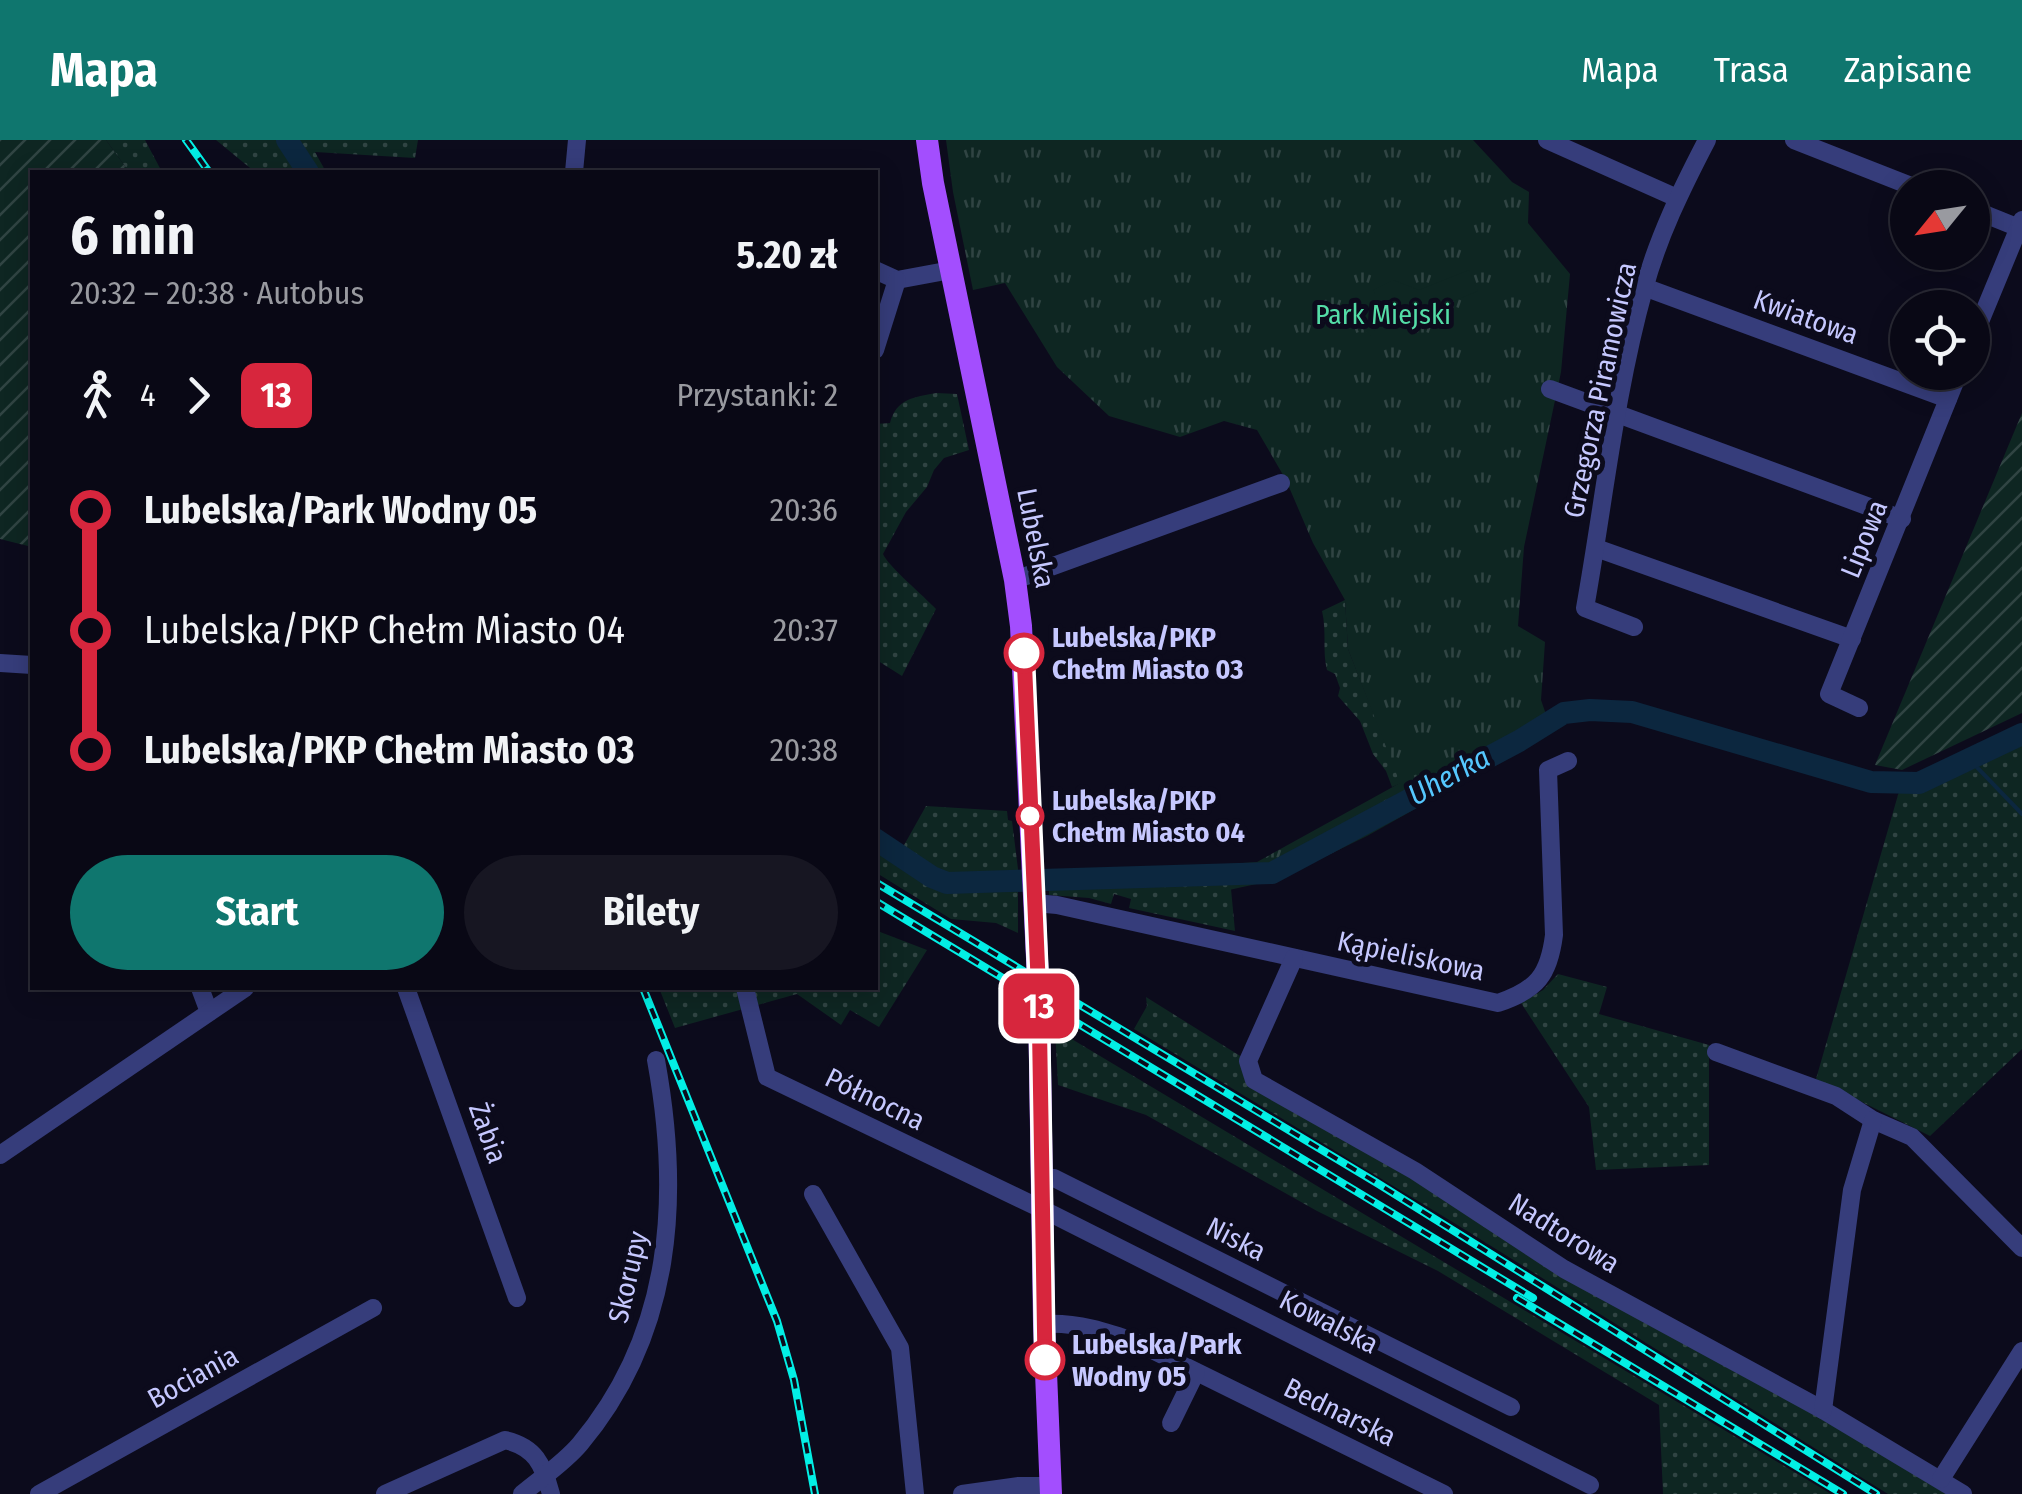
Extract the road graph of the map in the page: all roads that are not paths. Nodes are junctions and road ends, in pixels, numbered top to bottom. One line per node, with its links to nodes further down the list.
1 (577, 140): 6 (street)
2 (927, 140): 11 (main road, Lubelska)
3 (1547, 140): 8 (street)
4 (1707, 140): 8 (street, Grzegorza Piramowicza)
5 (1794, 140): 7 (street)
6 (574, 170)
7 (1890, 178)
8 (1676, 198): 14 (street, Grzegorza Piramowicza)
9 (1990, 215): 10 (street)
10 (2021, 224): 15 (street)
11 (951, 270): 13 (street); 24 (main road, Lubelska)
12 (878, 271): 13 (street)
13 (898, 280): 16 (street)
14 (1644, 287): 19 (street, Kwiatowa); 20 (street, Grzegorza Piramowicza)
15 (1990, 298)
16 (878, 341)
17 (1550, 389): 20 (street)
18 (1952, 390): 19 (street, Lipowa)
19 (1948, 400): 22 (street, Lipowa)
20 (1617, 414): 22 (street); 23 (street, Grzegorza Piramowicza)
21 (1281, 483): 24 (street)
22 (1902, 519): 26 (street, Lipowa)
23 (1596, 548): 25 (street, Grzegorza Piramowicza); 26 (street)
24 (1015, 580): 31 (main road, Lubelska)
25 (1634, 627)
26 (1852, 639): 29 (street, Lipowa)
27 (0, 663): 28 (street)
28 (30, 666)
29 (1859, 708)
30 (1568, 761): 32 (street, Kąpieliskowa)
31 (1035, 898): 32 (street, Kąpieliskowa); 42 (main road, Lubelska)
32 (1294, 958): 52 (street, Nadtorowa)
33 (201, 990): 37 (street)
34 (241, 990): 37 (street)
35 (407, 990): 46 (street, Żabia)
36 (746, 990): 44 (street, Północna)
37 (209, 1012): 41 (street)
38 (1716, 1052): 40 (street)
39 (656, 1060): 54 (street, Skorupy)
40 (1873, 1120): 45 (street); 52 (street)
41 (0, 1155)
42 (1042, 1178): 44 (main road, Lubelska); 51 (street, Niska)
43 (813, 1194): 62 (street)
44 (1042, 1209): 48 (main road, Lubelska); 56 (street, Kowalska)
45 (2022, 1248)
46 (517, 1298)
47 (373, 1308): 58 (street, Bociania)
48 (1044, 1324): 50 (street, Bednarska); 57 (main road, Lubelska)
49 (2020, 1360): 55 (street)
50 (1196, 1372): 53 (street); 64 (street, Bednarska)
51 (1511, 1407)
52 (1822, 1410): 55 (street, Nadtorowa)
53 (1171, 1424)
54 (546, 1474): 59 (street); 60 (street, Skorupy); 61 (street)
55 (1941, 1479): 65 (street, Nadtorowa)
56 (1590, 1485)
57 (1051, 1490): 63 (street)
58 (39, 1494)
59 (385, 1494)
60 (522, 1494)
61 (551, 1494)
62 (916, 1494)
63 (962, 1494)
64 (1444, 1494)
65 (1963, 1494)

